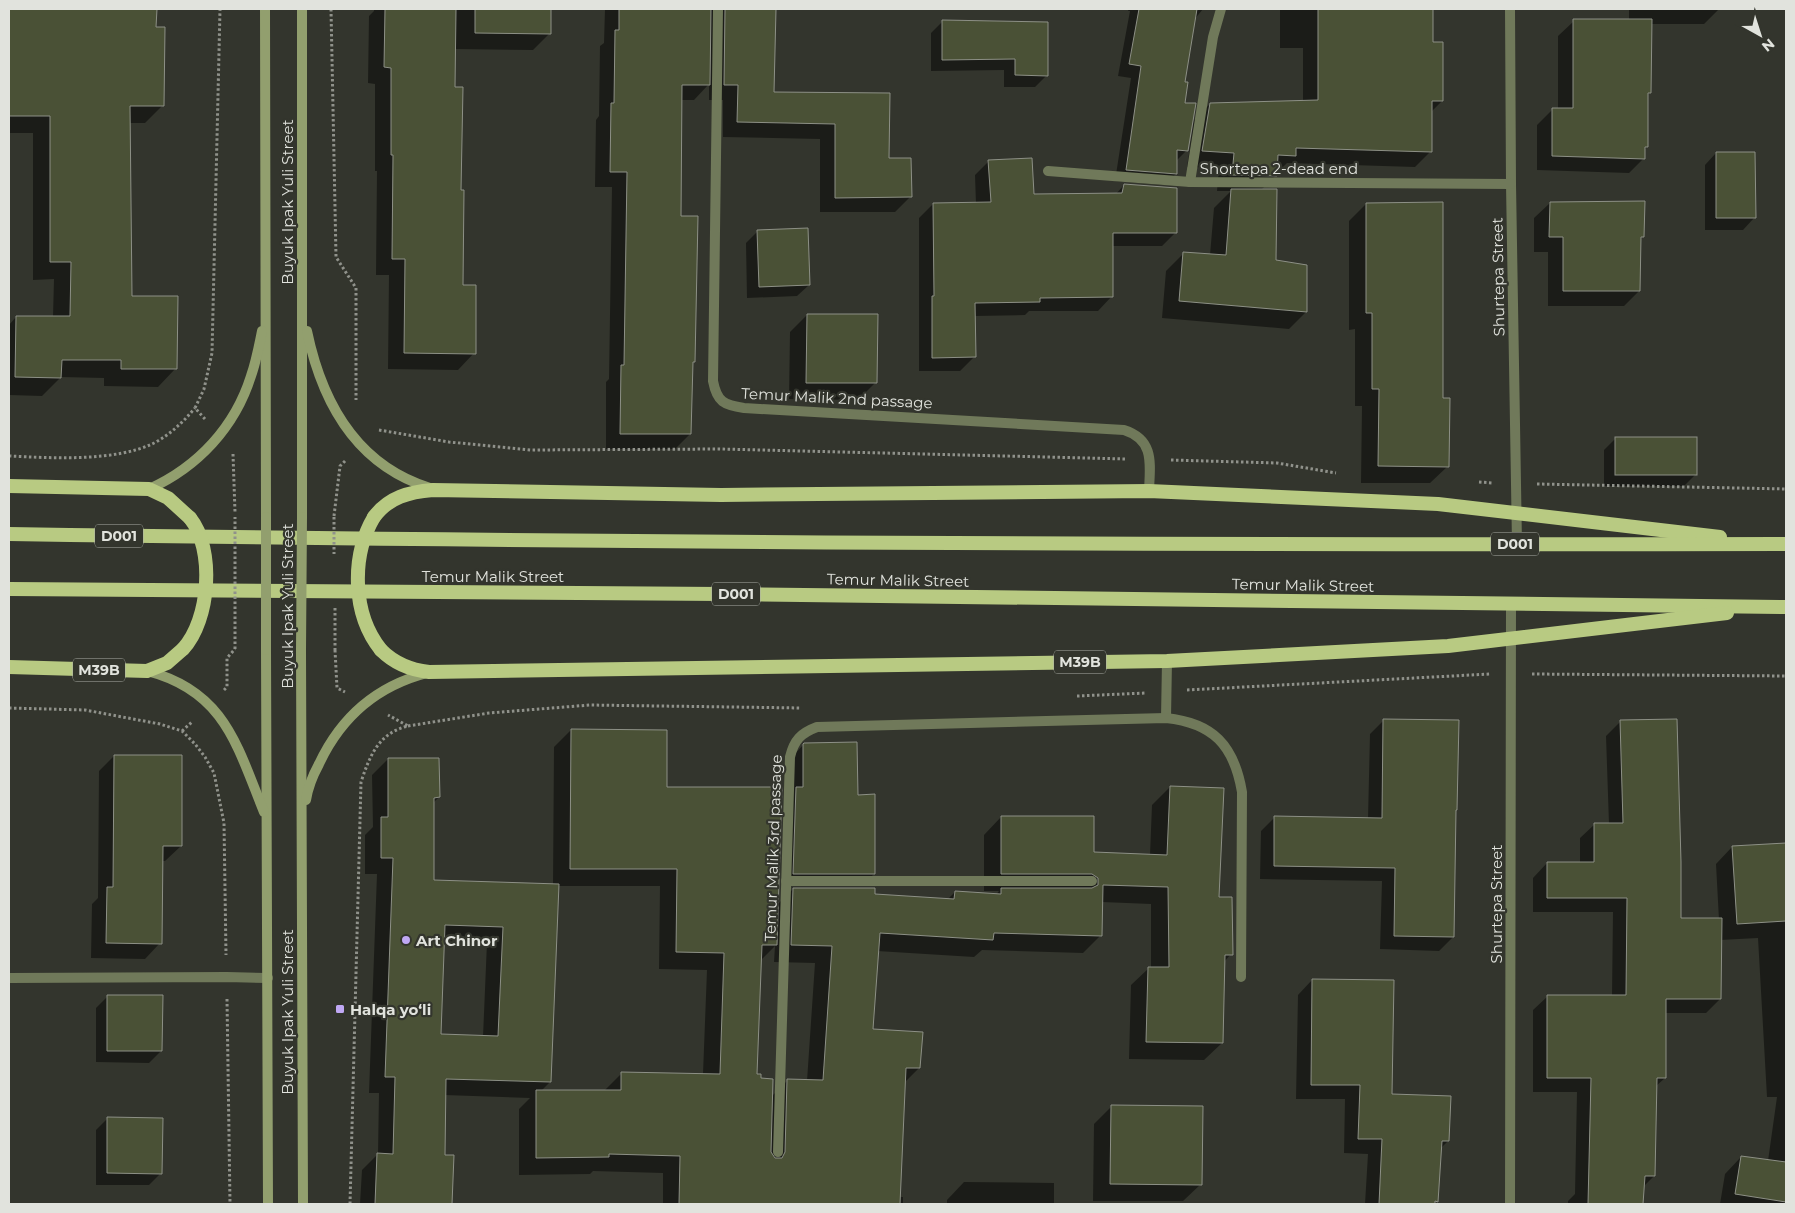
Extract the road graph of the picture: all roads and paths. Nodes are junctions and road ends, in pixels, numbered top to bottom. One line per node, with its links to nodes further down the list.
1 (220, 9): 14 (path)
2 (265, 9): 12 (main road, Buyuk Ipak Yuli Street)
3 (302, 9): 11 (main road, Buyuk Ipak Yuli Street)
4 (331, 9): 13 (path)
5 (718, 9): 20 (street, Temur Malik 2nd passage)
6 (1220, 9): 9 (street)
7 (1510, 9): 10 (street, Shurtepa Street)
8 (1048, 171): 9 (street, Shortepa 2-dead end)
9 (1190, 182): 10 (street, Shortepa 2-dead end)
10 (1511, 184): 23 (street, Shurtepa Street)
11 (302, 311): 18 (main road); 53 (main road, Buyuk Ipak Yuli Street, bridge)
12 (266, 316): 17 (main road); 54 (main road, Buyuk Ipak Yuli Street, bridge)
13 (356, 404)
14 (195, 408): 17 (path); 19 (path)
15 (374, 423): 16 (path)
16 (379, 430): 18 (path); 20 (path)
17 (220, 435): 25 (main road); 38 (path, bridge)
18 (361, 447): 26 (main road); 30 (path)
19 (9, 456)
20 (1150, 460): 21 (path); 27 (street, Temur Malik 2nd passage)
21 (1345, 475)
22 (1479, 482): 23 (path)
23 (1517, 483): 28 (path); 29 (street, Shurtepa Street)
24 (9, 486): 25 (highway)
25 (149, 488): 42 (highway, M39B, bridge)
26 (433, 490): 27 (highway); 43 (highway, M39B, bridge)
27 (1149, 490): 29 (highway)
28 (1786, 490)
29 (1517, 514): 32 (street, Shurtepa Street); 33 (highway)
30 (334, 517)
31 (9, 534): 32 (highway, D001)
32 (1517, 544): 33 (highway, D001)
33 (1786, 544)
34 (9, 589): 35 (highway, Temur Malik Street / D001)
35 (1511, 603): 36 (highway, Temur Malik Street / D001); 37 (street, Shurtepa Street)
36 (1784, 607): 37 (highway, M39B)
37 (1511, 639): 40 (highway, M39B); 44 (street, Shurtepa Street)
38 (235, 650)
39 (335, 650): 48 (path)
40 (1167, 660): 43 (highway, M39B); 46 (street)
41 (9, 667): 42 (highway, M39B)
42 (147, 671): 54 (main road, M39B)
43 (429, 672): 48 (main road, M39B)
44 (1512, 674): 45 (path); 46 (path); 66 (street, Shurtepa Street)
45 (1786, 676)
46 (1166, 692): 47 (path); 51 (street)
47 (1067, 696)
48 (364, 703): 52 (path); 53 (main road, M39B)
49 (810, 707): 52 (path)
50 (9, 708): 57 (path)
51 (1166, 718): 55 (street, Temur Malik 3rd passage); 58 (street, Temur Malik 3rd passage)
52 (408, 726): 65 (path)
53 (302, 818): 64 (main road, Buyuk Ipak Yuli Street)
54 (267, 819): 60 (main road, Buyuk Ipak Yuli Street)
55 (786, 881): 56 (street); 61 (street, Temur Malik 3rd passage)
56 (1092, 881)
57 (226, 977): 59 (street); 60 (street); 62 (path)
58 (1241, 977)
59 (9, 978)
60 (268, 978): 63 (main road, Buyuk Ipak Yuli Street)
61 (778, 1152)
62 (230, 1204)
63 (268, 1204)
64 (303, 1204)
65 (350, 1204)
66 (1510, 1204)

